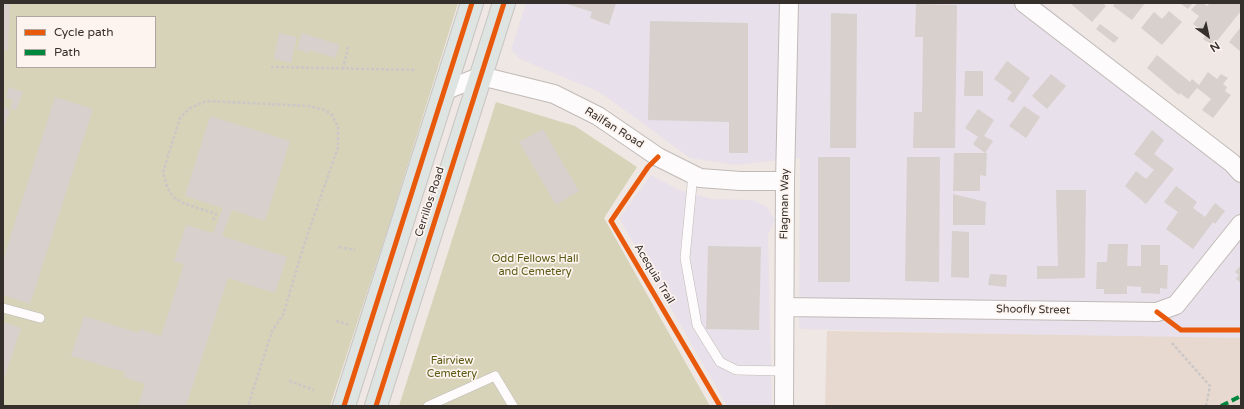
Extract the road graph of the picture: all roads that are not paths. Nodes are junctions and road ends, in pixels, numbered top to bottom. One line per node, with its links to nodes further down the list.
1 (472, 3): 6 (main road, Cerrillos Road)
2 (504, 3): 5 (main road, Cerrillos Road)
3 (788, 3): 9 (street, Flagman Way)
4 (1024, 3): 7 (street)
5 (481, 76): 6 (street); 8 (street, Railfan Road); 16 (main road, Cerrillos Road)
6 (444, 91): 15 (main road, Cerrillos Road)
7 (1241, 173)
8 (693, 174): 9 (street, Railfan Road); 14 (lane)
9 (786, 181): 11 (street, Flagman Way)
10 (1241, 224): 11 (street, Shoofly Street)
11 (785, 307): 14 (street, Flagman Way)
12 (3, 308): 13 (lane)
13 (40, 318)
14 (784, 371): 19 (street, Flagman Way)
15 (344, 406)
16 (376, 406)
17 (428, 406): 18 (lane)
18 (513, 406)
19 (784, 406)

